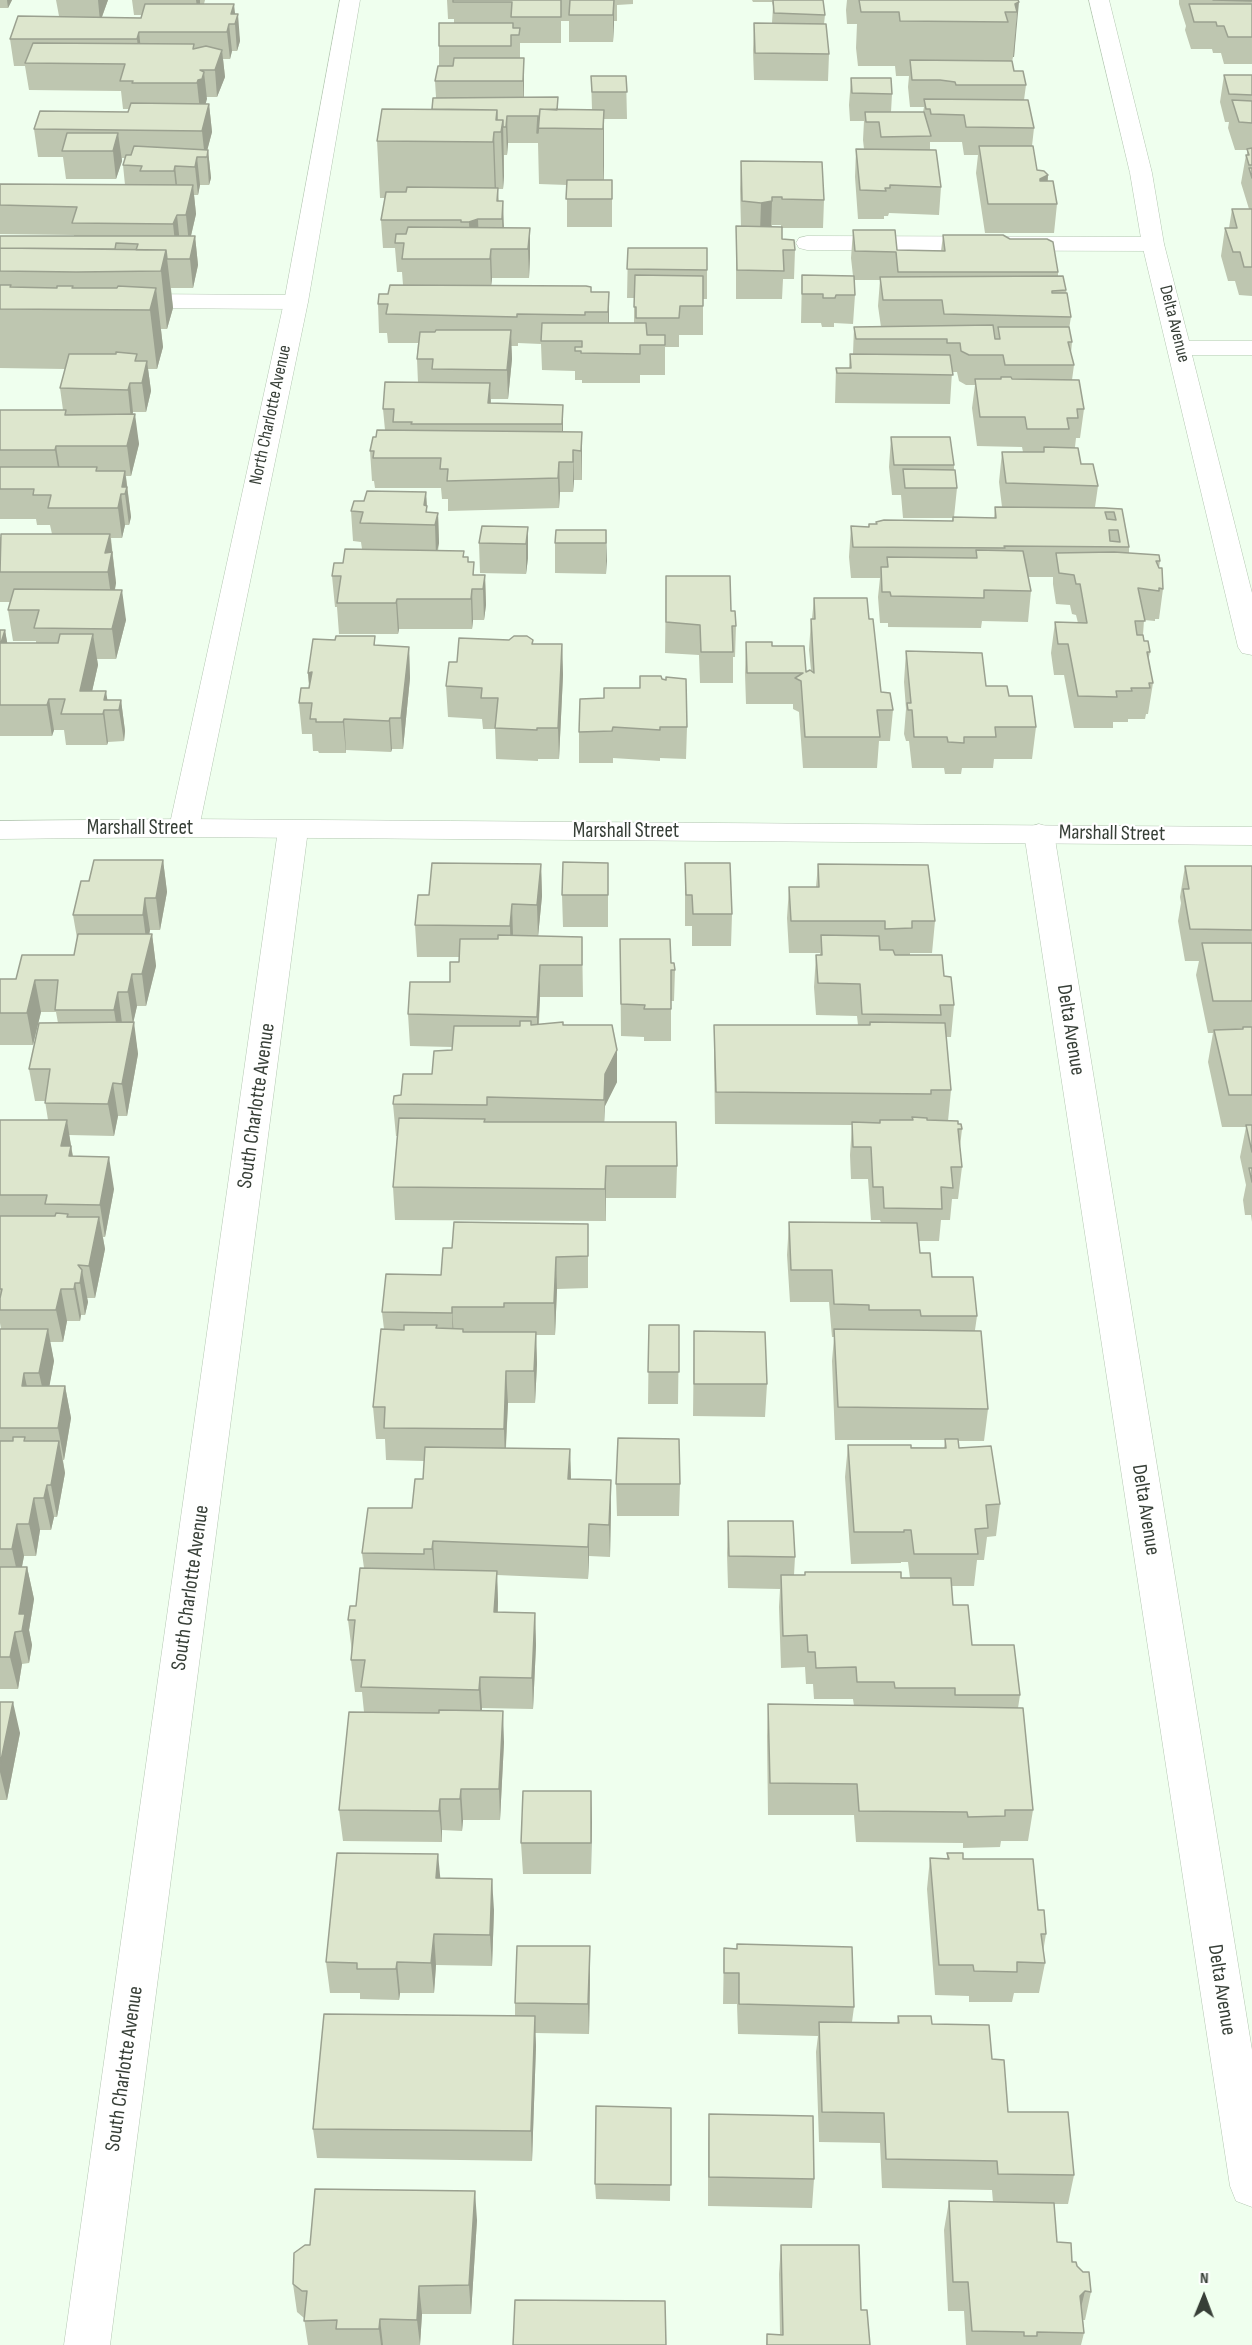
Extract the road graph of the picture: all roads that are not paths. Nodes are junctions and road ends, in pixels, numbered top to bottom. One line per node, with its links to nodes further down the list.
1 (350, 0): 6 (street, North Charlotte Avenue)
2 (1099, 0): 4 (street, Delta Avenue)
3 (807, 243): 4 (street)
4 (1153, 244): 7 (street, Delta Avenue)
5 (106, 301): 6 (street)
6 (296, 302): 10 (street, North Charlotte Avenue)
7 (1180, 348): 8 (street); 9 (street, Delta Avenue)
8 (1252, 348)
9 (1252, 647)
10 (184, 828): 11 (street, Marshall Street); 12 (street, Marshall Street)
11 (0, 830)
12 (293, 830): 13 (street, Marshall Street); 16 (street, South Charlotte Avenue)
13 (1039, 833): 14 (street, Marshall Street); 15 (street, Delta Avenue)
14 (1252, 836)
15 (1252, 2186)
16 (87, 2345)

